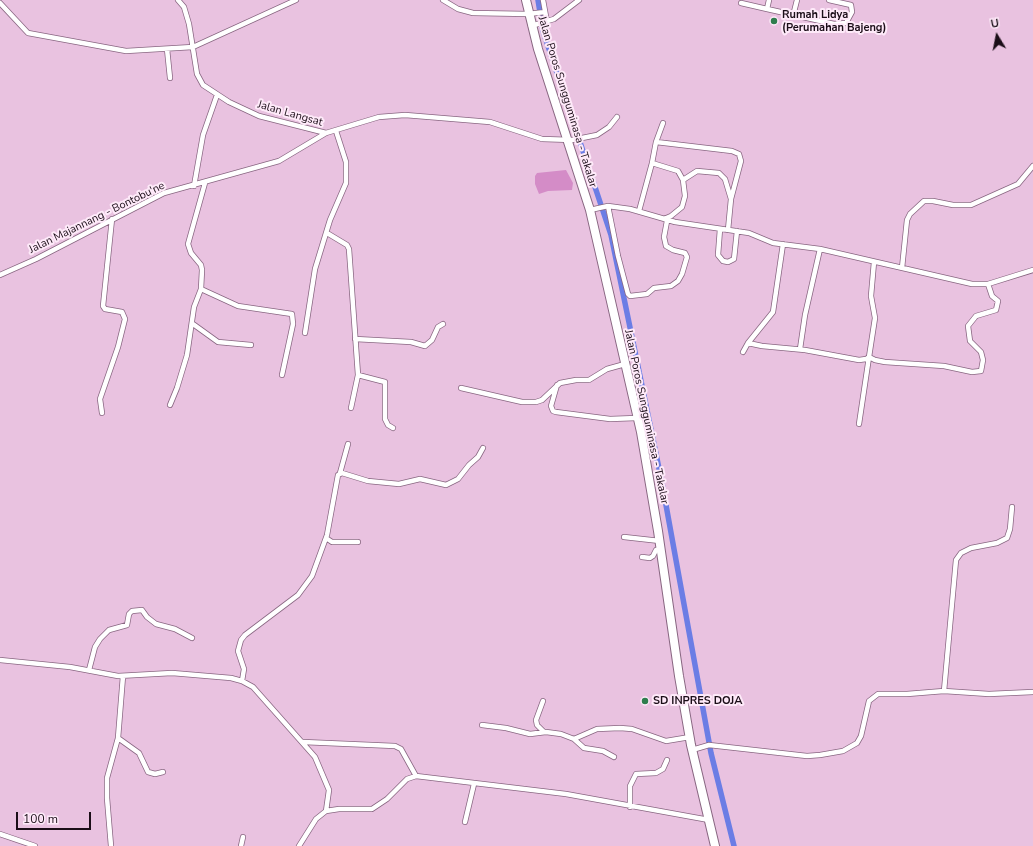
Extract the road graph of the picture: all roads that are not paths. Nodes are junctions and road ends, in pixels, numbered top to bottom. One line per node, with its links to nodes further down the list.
1 (178, 0): 19 (street, Jalan Langsat)
2 (296, 0): 19 (street)
3 (443, 0): 15 (street)
4 (526, 0): 15 (highway, Jalan Poros Sungguminasa - Takalar)
5 (543, 0): 14 (street)
6 (579, 0): 17 (street)
7 (769, 0): 13 (street)
8 (797, 0): 16 (street)
9 (829, 0): 16 (street)
10 (750, 2): 12 (street); 13 (street)
11 (0, 3): 20 (street)
12 (741, 3)
13 (767, 10): 16 (street)
14 (544, 12): 15 (street); 17 (street)
15 (531, 14): 18 (highway, Jalan Poros Sungguminasa - Takalar)
16 (793, 16)
17 (546, 22): 18 (street)
18 (533, 25): 27 (highway, Jalan Poros Sungguminasa - Takalar)
19 (193, 47): 20 (street); 22 (street, Jalan Langsat)
20 (167, 49): 21 (street)
21 (170, 78)
22 (217, 95): 26 (street, Jalan Langsat); 33 (street)
23 (616, 117): 27 (street, Jalan Majannang - Bontobu'ne)
24 (663, 123): 28 (street)
25 (336, 131): 26 (street, Jalan Majannang - Bontobu'ne); 27 (street, Jalan Majannang - Bontobu'ne); 43 (street)
26 (326, 133): 32 (street, Jalan Majannang - Bontobu'ne)
27 (569, 140): 36 (highway, Jalan Poros Sungguminasa - Takalar)
28 (656, 142): 29 (street); 34 (street)
29 (652, 163): 31 (street); 37 (street)
30 (1033, 166): 47 (street)
31 (683, 180): 34 (street); 39 (street)
32 (204, 183): 33 (street, Jalan Majannang - Bontobu'ne); 51 (street)
33 (194, 186): 38 (street, Jalan Majannang - Bontobu'ne)
34 (731, 199): 41 (street)
35 (607, 206): 36 (street); 37 (street); 39 (street)
36 (592, 209): 61 (highway, Jalan Poros Sungguminasa - Takalar)
37 (639, 211): 39 (street)
38 (112, 219): 49 (street, Jalan Majannang - Bontobu'ne); 68 (street)
39 (664, 220): 40 (street)
40 (720, 229): 41 (street); 42 (street)
41 (728, 230): 42 (street)
42 (737, 231): 44 (street)
43 (326, 233): 54 (street); 55 (street)
44 (783, 244): 45 (street); 56 (street)
45 (820, 249): 46 (street); 58 (street)
46 (874, 262): 47 (street); 60 (street)
47 (902, 268): 50 (street)
48 (1033, 270): 50 (street)
49 (0, 275)
50 (988, 284): 60 (street)
51 (201, 289): 52 (street); 62 (street)
52 (193, 324): 57 (street); 66 (street)
53 (443, 324): 55 (street)
54 (305, 333)
55 (355, 339): 63 (street)
56 (748, 343): 58 (street); 59 (street)
57 (251, 345)
58 (800, 350): 60 (street)
59 (743, 352)
60 (869, 357): 70 (street)
61 (625, 364): 64 (street); 69 (highway, Jalan Poros Sungguminasa - Takalar)
62 (282, 374)
63 (358, 375): 67 (street); 71 (street)
64 (557, 385): 65 (street); 69 (street)
65 (461, 388)
66 (170, 405)
67 (351, 408)
68 (102, 413)
69 (637, 418): 79 (highway, Jalan Poros Sungguminasa - Takalar)
70 (859, 424)
71 (393, 428)
72 (348, 444): 74 (street)
73 (482, 448): 74 (street)
74 (340, 473): 77 (street)
75 (1012, 507): 86 (street)
76 (624, 537): 79 (street)
77 (326, 538): 78 (street); 85 (street)
78 (358, 542)
79 (660, 545): 80 (street); 91 (highway, Jalan Poros Sungguminasa - Takalar)
80 (642, 557)
81 (192, 638): 83 (street)
82 (0, 660): 83 (street)
83 (89, 670): 84 (street)
84 (123, 676): 85 (street); 92 (street)
85 (242, 681): 94 (street)
86 (944, 691): 87 (street); 95 (street)
87 (1033, 692)
88 (543, 701): 90 (street)
89 (482, 725): 90 (street)
90 (544, 732): 93 (street)
91 (690, 737): 93 (street); 95 (highway, Jalan Poros Sungguminasa - Takalar)
92 (118, 738): 98 (street); 108 (street)
93 (574, 740): 96 (street)
94 (303, 742): 99 (street); 102 (street)
95 (695, 749): 103 (highway, Jalan Poros Sungguminasa - Takalar)
96 (614, 757)
97 (667, 760): 101 (street)
98 (163, 772)
99 (416, 776): 100 (street); 102 (street)
100 (474, 784): 101 (street); 104 (street)
101 (630, 807): 103 (street)
102 (326, 811): 110 (street)
103 (709, 820): 111 (highway, Jalan Poros Sungguminasa - Takalar)
104 (464, 822)
105 (0, 834): 107 (street)
106 (243, 837): 109 (street)
107 (35, 846)
108 (111, 846)
109 (241, 846)
110 (299, 846)
111 (715, 846)

